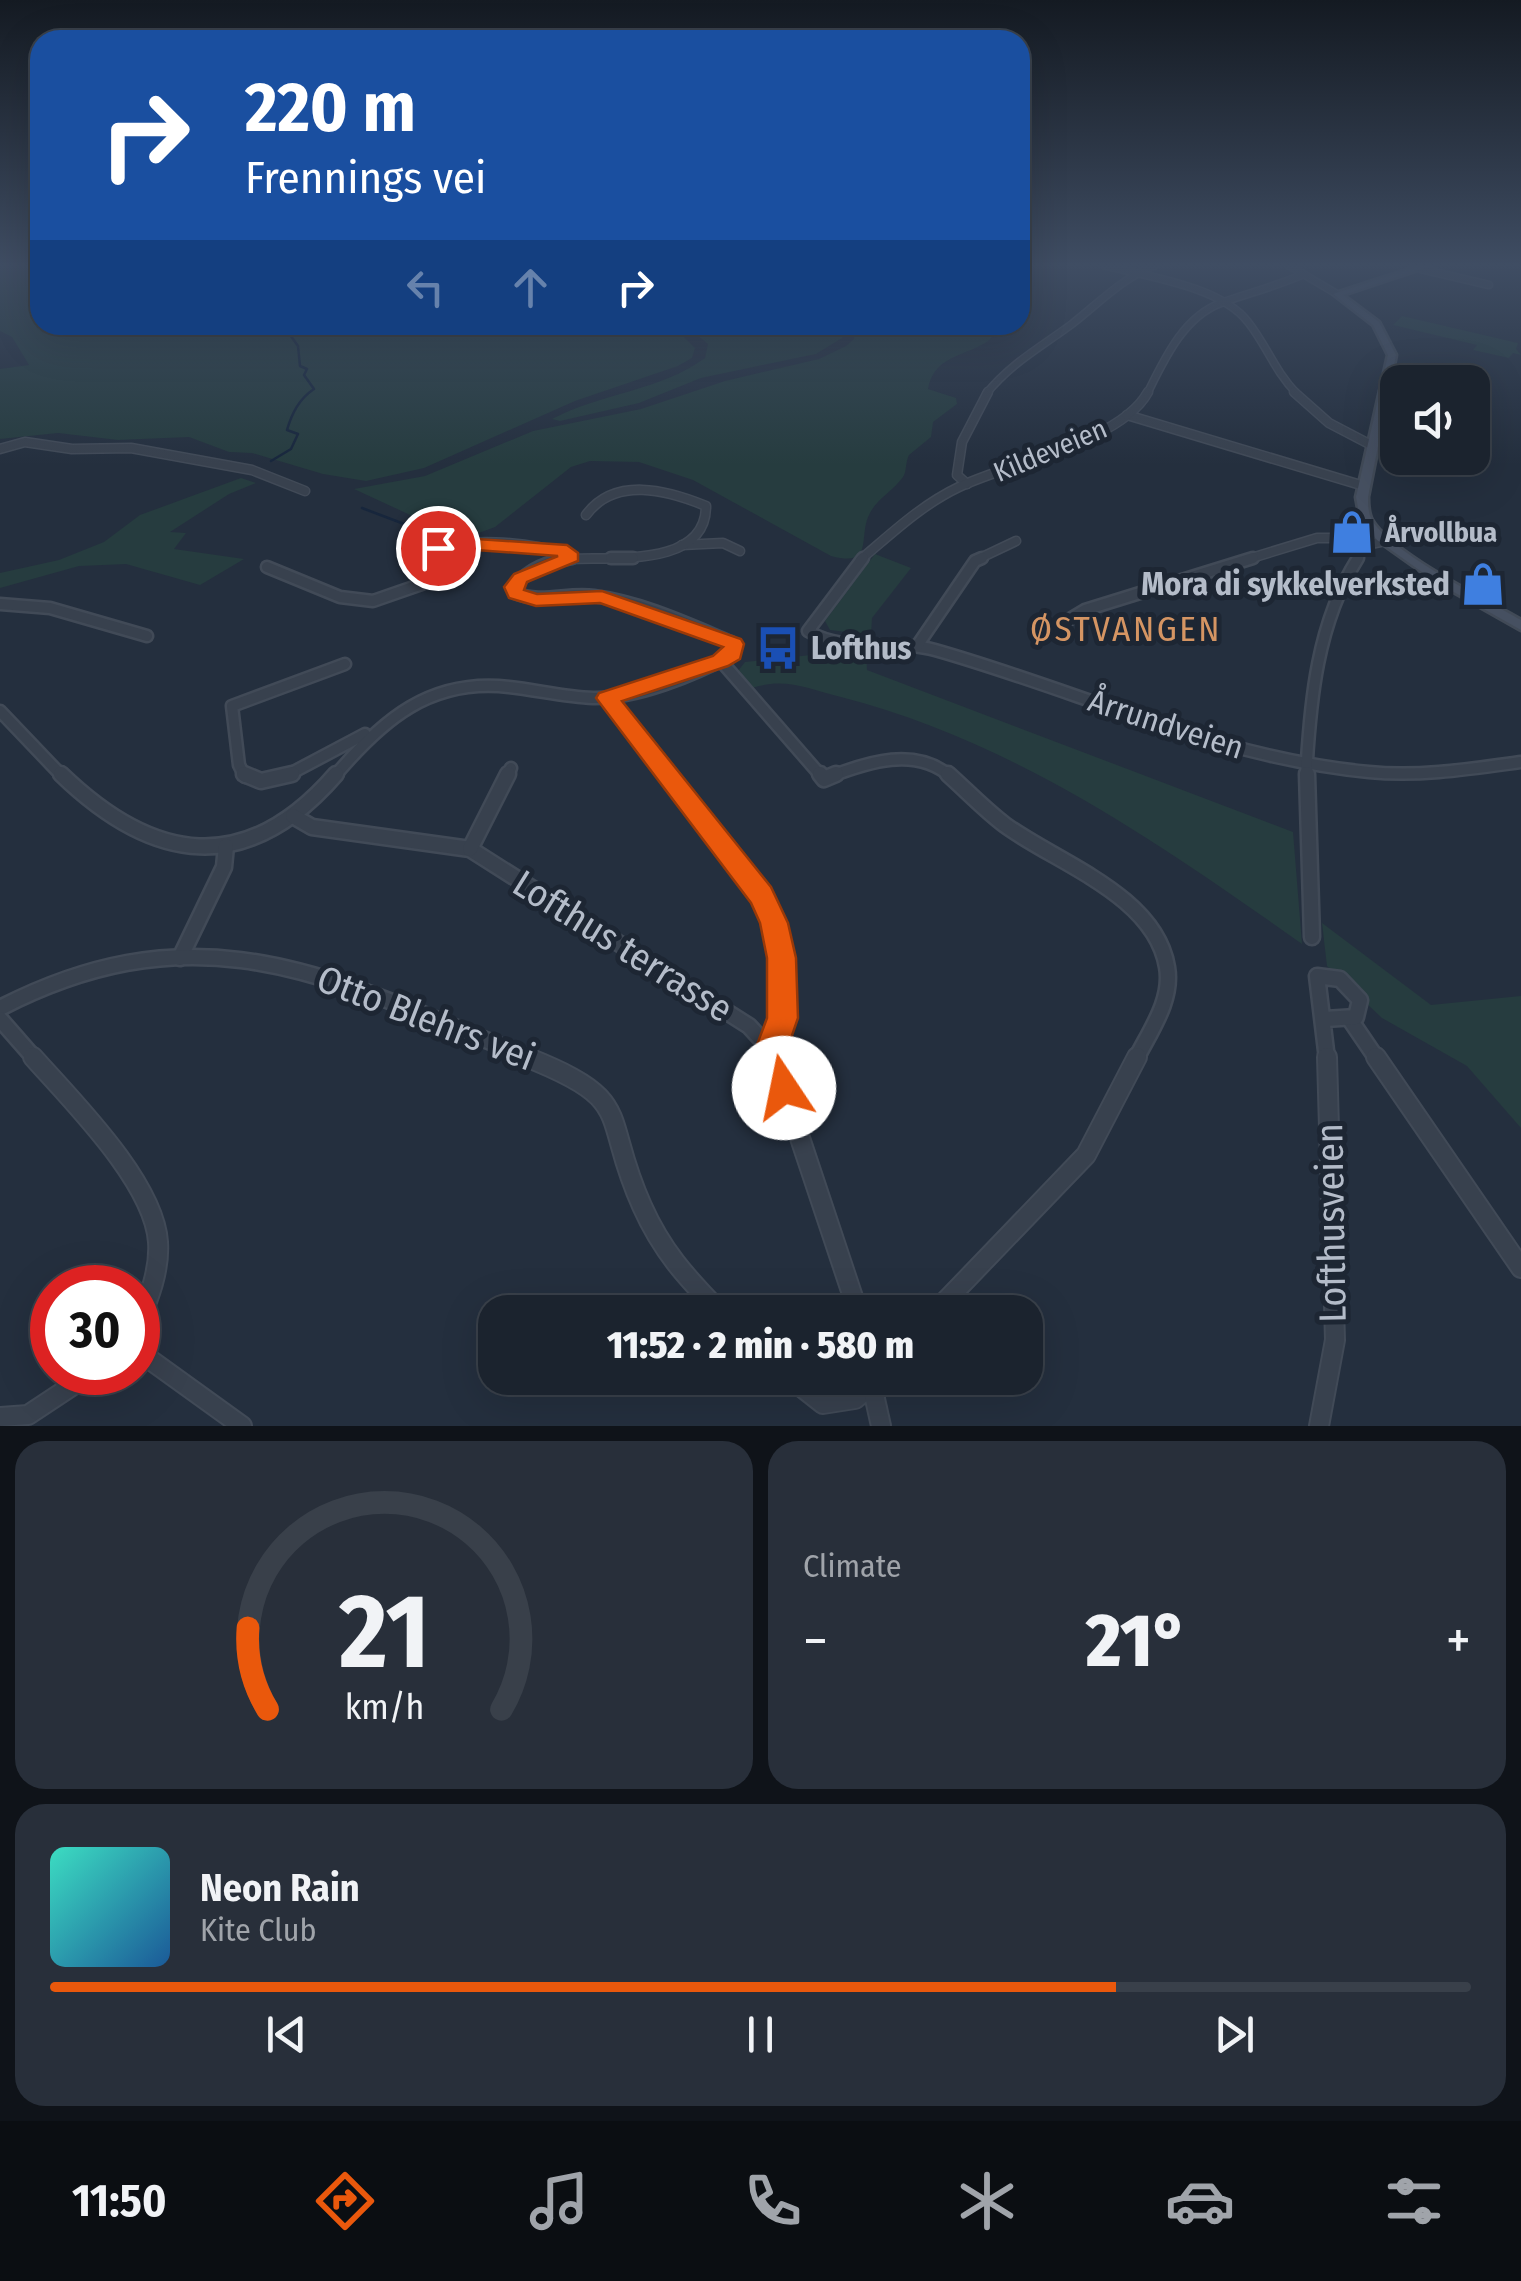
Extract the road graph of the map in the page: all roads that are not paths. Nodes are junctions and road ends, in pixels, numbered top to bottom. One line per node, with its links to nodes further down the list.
1 (1060, 332): 8 (street)
2 (1184, 332): 5 (street, Kildeveien)
3 (1254, 332): 6 (street)
4 (1380, 332): 6 (street)
5 (1127, 414): 8 (street, Kildeveien); 9 (street)
6 (1373, 446): 9 (street)
7 (0, 449): 10 (street)
8 (967, 484): 23 (street, Kildeveien)
9 (1364, 486): 13 (street)
10 (305, 491)
11 (586, 515): 14 (street)
12 (1016, 541): 24 (street)
13 (1390, 545): 15 (street); 20 (street)
14 (682, 546): 16 (street); 17 (street)
15 (1363, 550): 21 (street); 31 (street)
16 (740, 551)
17 (572, 557): 18 (street); 25 (street)
18 (268, 566)
19 (0, 604): 22 (street)
20 (1521, 626)
21 (1050, 632)
22 (147, 636)
23 (816, 639): 24 (street, Årrundveien)
24 (917, 646): 31 (street, Årrundveien)
25 (724, 660): 27 (street); 47 (street)
26 (344, 664): 29 (street)
27 (607, 698): 29 (street); 42 (street)
28 (0, 711): 34 (street)
29 (369, 733): 33 (street)
30 (1521, 762): 31 (street, Årrundveien)
31 (1304, 764): 36 (street)
32 (511, 768): 35 (street)
33 (292, 816): 34 (street); 35 (street, Lofthus terrasse)
34 (226, 846): 37 (street)
35 (470, 849): 42 (street, Lofthus terrasse)
36 (1312, 936)
37 (180, 958): 38 (street, Otto Blehrs vei); 45 (street, Otto Blehrs vei)
38 (0, 1008)
39 (1349, 1018): 41 (street); 41 (street, Lofthusveien); 44 (street)
40 (0, 1019): 43 (street)
41 (1325, 1019): 56 (street, Lofthusveien)
42 (771, 1050): 46 (street)
43 (155, 1265)
44 (1521, 1268)
45 (704, 1295)
46 (852, 1295)
47 (951, 1295)
48 (160, 1367): 54 (street)
49 (58, 1395): 53 (street)
50 (811, 1395): 51 (street)
51 (858, 1395)
52 (876, 1395): 55 (street)
53 (0, 1418)
54 (242, 1426)
55 (882, 1426)
56 (1318, 1426)

